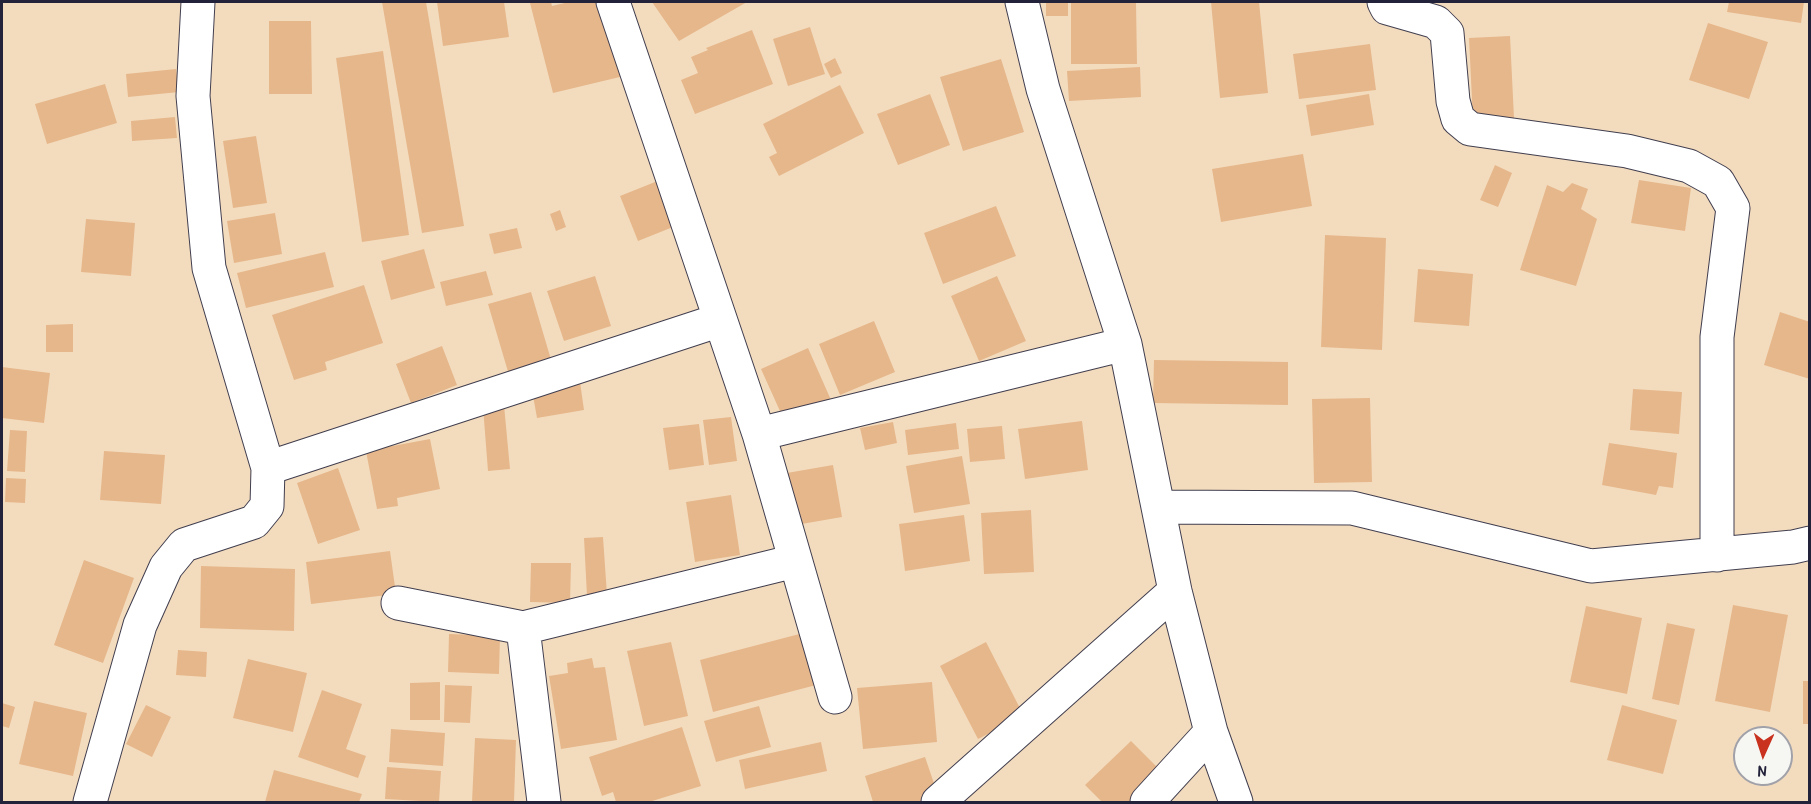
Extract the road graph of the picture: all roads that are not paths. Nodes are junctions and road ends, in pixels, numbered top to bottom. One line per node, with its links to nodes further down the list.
1 (198, 2): 8 (street)
2 (613, 2): 5 (street)
3 (1022, 2): 6 (street)
4 (1384, 2): 11 (street)
5 (720, 320): 7 (street); 8 (street)
6 (1125, 345): 7 (street); 9 (street)
7 (759, 434): 12 (street)
8 (267, 468): 18 (street)
9 (1158, 507): 11 (street); 13 (street)
10 (1809, 543): 11 (street)
11 (1717, 555)
12 (795, 561): 15 (street); 16 (street)
13 (1175, 591): 17 (street); 20 (street)
14 (398, 603): 15 (street)
15 (523, 628): 19 (street)
16 (835, 697)
17 (1211, 732): 21 (street); 22 (street)
18 (90, 802)
19 (544, 802)
20 (938, 802)
21 (1147, 802)
22 (1236, 802)

